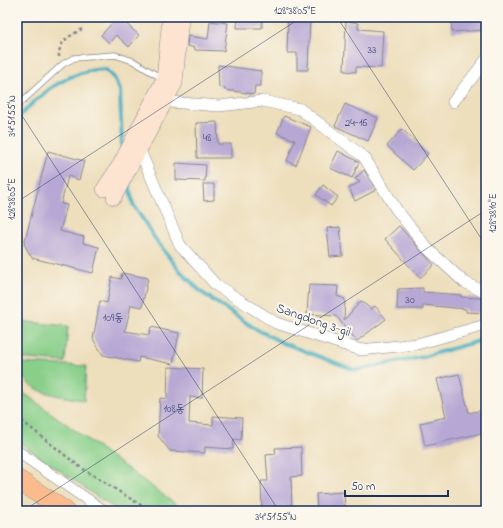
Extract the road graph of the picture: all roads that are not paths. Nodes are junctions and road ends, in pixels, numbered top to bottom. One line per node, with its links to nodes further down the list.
1 (170, 17): 4 (street)
2 (181, 17): 4 (street)
3 (486, 60): 6 (street)
4 (169, 81): 5 (street); 7 (lane)
5 (159, 101): 8 (street); 8 (street); 10 (street)
6 (453, 102)
7 (17, 106)
8 (133, 150): 9 (street); 11 (street, Sangdong 3-gil)
9 (125, 166): 9 (street)
10 (486, 293)
11 (486, 325)
12 (17, 451): 17 (street)
13 (17, 479): 16 (highway)
14 (17, 493): 15 (highway)
15 (42, 511)
16 (65, 511)
17 (104, 511)

